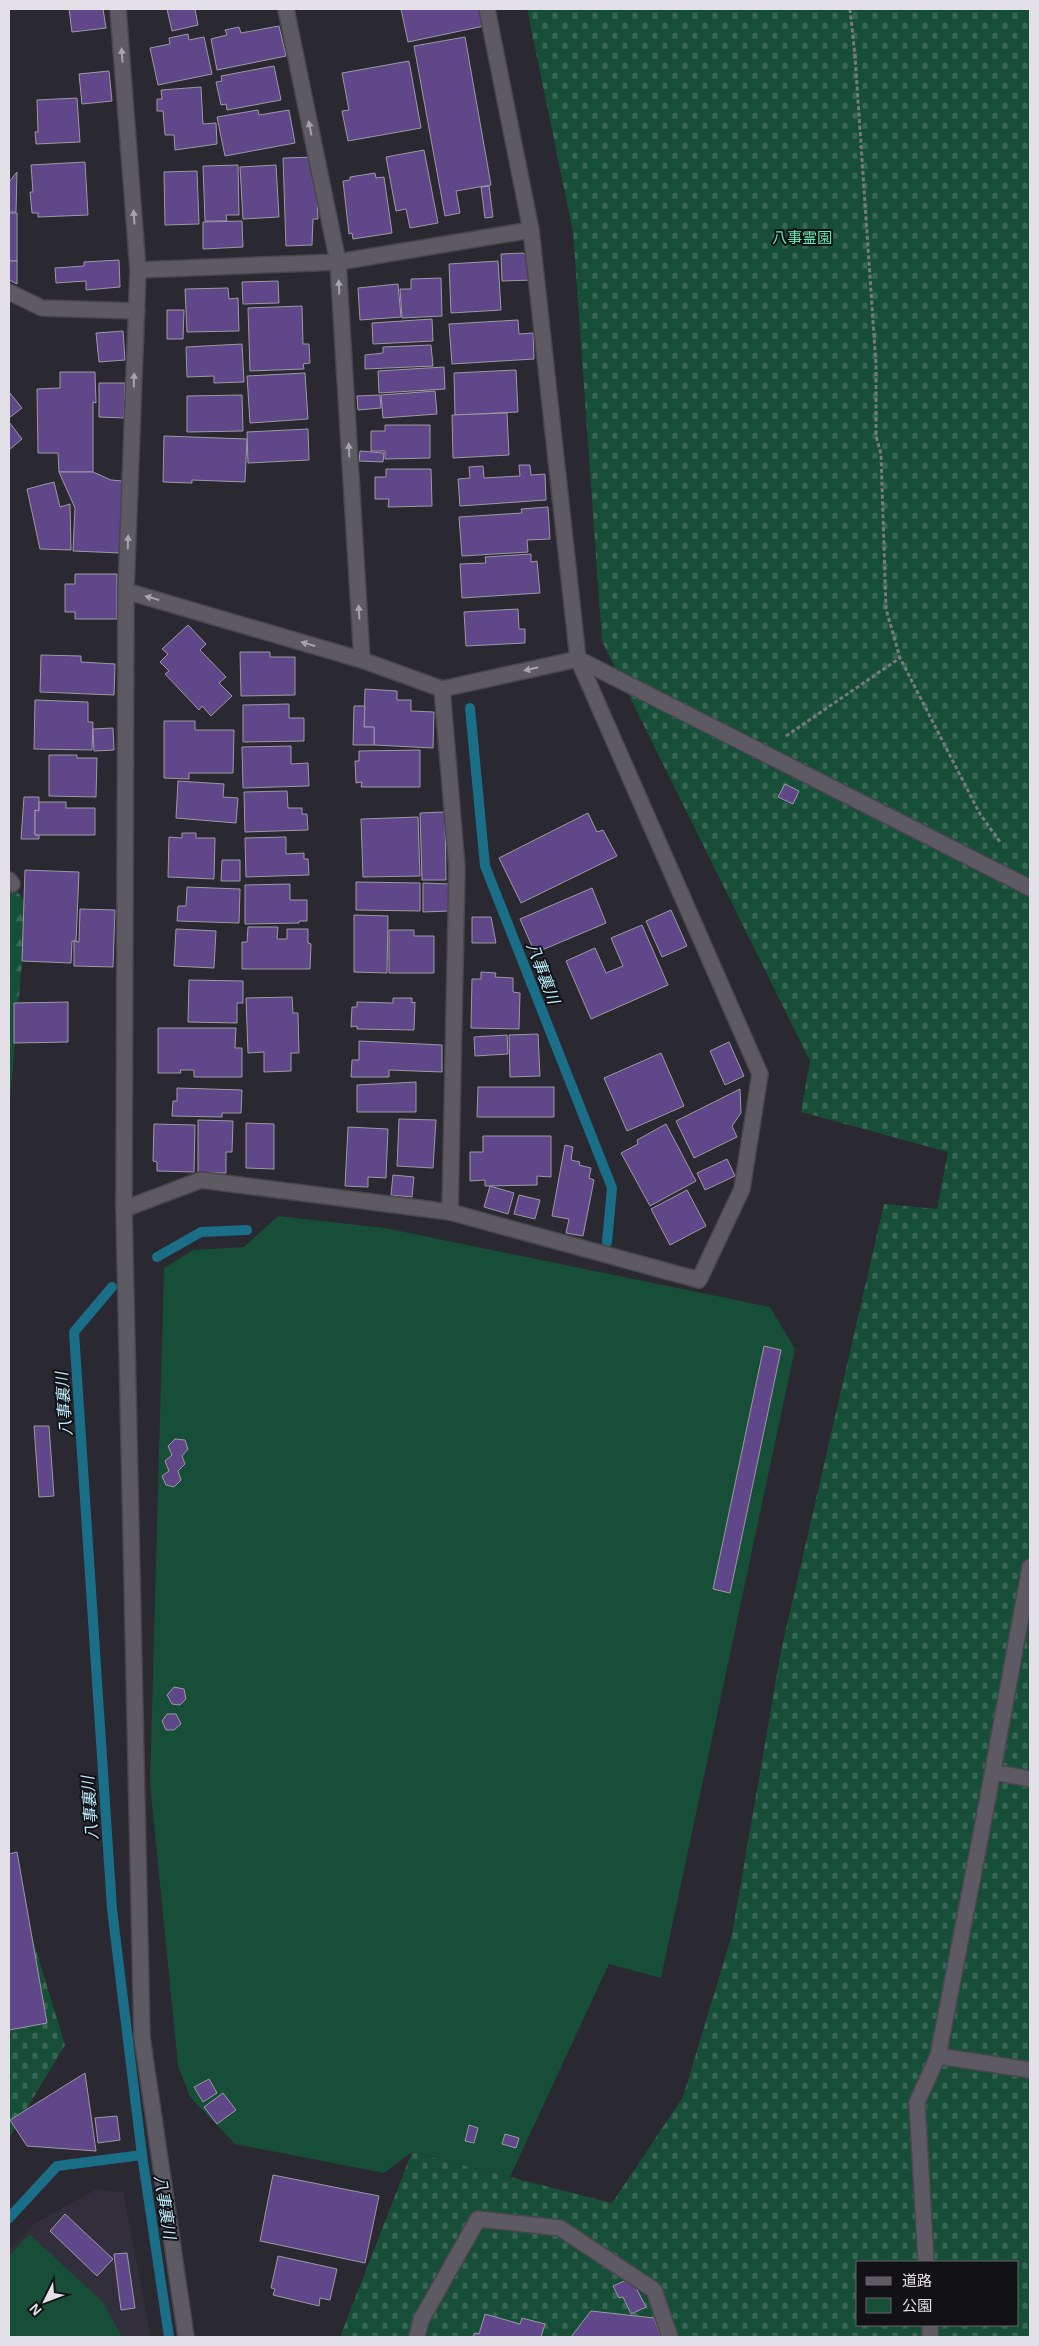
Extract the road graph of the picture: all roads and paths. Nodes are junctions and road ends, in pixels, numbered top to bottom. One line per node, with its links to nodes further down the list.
1 (118, 9): 7 (street, one-way to 1)
2 (286, 9): 6 (street, one-way to 2)
3 (487, 9): 5 (street)
4 (850, 9): 11 (path)
5 (531, 230): 6 (street); 12 (street)
6 (338, 262): 7 (street); 13 (street, one-way to 6)
7 (138, 270): 9 (street)
8 (9, 292): 9 (street)
9 (137, 311): 10 (street, one-way to 9)
10 (126, 591): 13 (street, one-way to 10); 18 (street)
11 (900, 658): 15 (path); 16 (path)
12 (578, 659): 14 (street, one-way to 14); 15 (street); 19 (street)
13 (362, 660): 14 (street)
14 (442, 689): 19 (street)
15 (763, 752): 16 (street)
16 (989, 867): 17 (street)
17 (1030, 888)
18 (124, 1209): 19 (street); 26 (street)
19 (450, 1212)
20 (1030, 1567): 21 (street)
21 (993, 1772): 22 (street); 23 (street)
22 (1030, 1779)
23 (938, 2056): 24 (street); 25 (street)
24 (1030, 2070)
25 (926, 2261)
26 (186, 2337)
27 (417, 2337): 28 (street)
28 (670, 2337)

